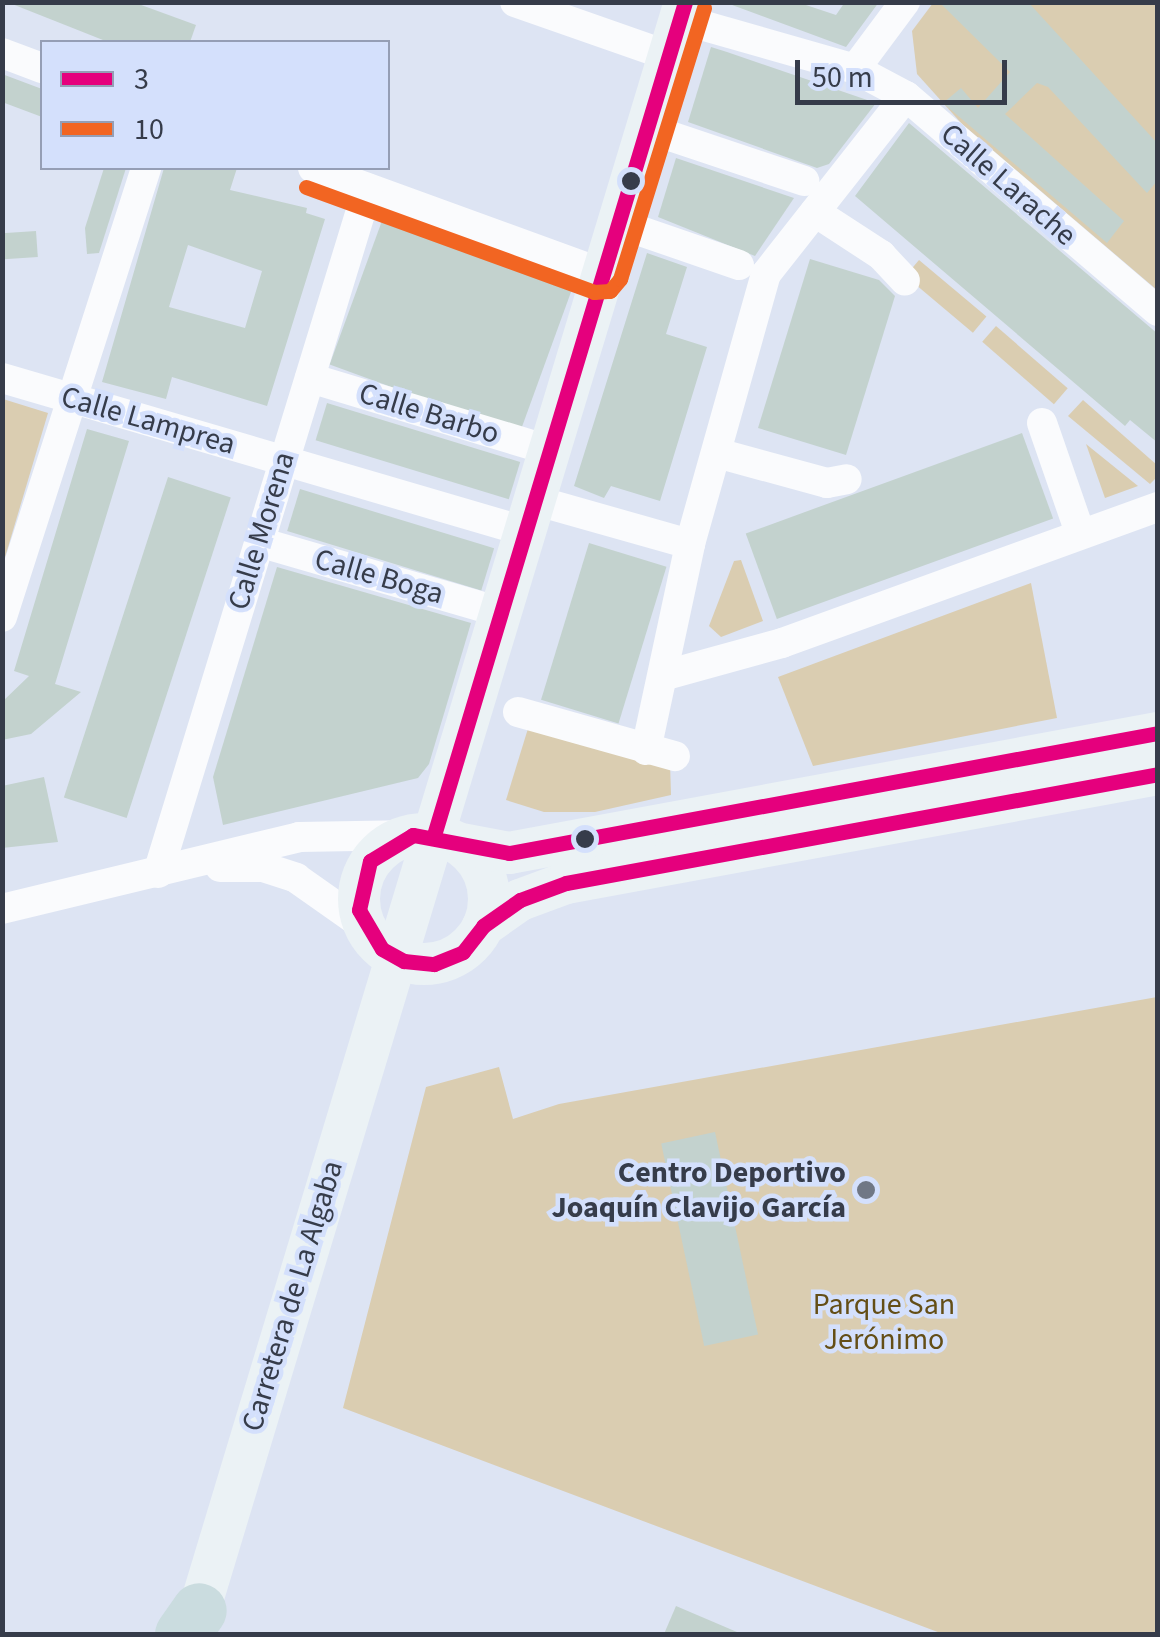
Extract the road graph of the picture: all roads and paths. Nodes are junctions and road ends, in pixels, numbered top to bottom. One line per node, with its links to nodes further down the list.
1 (515, 2): 3 (street, Calle Larache)
2 (905, 2): 6 (street)
3 (678, 26): 6 (street, Calle Larache); 8 (main road, Carretera de La Algaba)
4 (2, 53): 5 (street)
5 (40, 67)
6 (855, 69): 7 (street, Calle Larache)
7 (906, 96): 12 (street); 17 (street, Calle Larache)
8 (646, 128): 12 (street); 13 (main road, Carretera de La Algaba)
9 (145, 170): 20 (street)
10 (318, 170): 11 (street)
11 (368, 188): 15 (street); 19 (street, Calle Morena)
12 (816, 192): 14 (street); 16 (street)
13 (616, 224): 14 (street); 15 (main road, Carretera de La Algaba)
14 (751, 269): 23 (street)
15 (601, 273): 22 (main road, Carretera de La Algaba)
16 (906, 281)
17 (1158, 311)
18 (2, 378): 20 (street, Calle Lamprea)
19 (310, 378): 22 (street, Calle Barbo); 24 (street, Calle Morena)
20 (72, 398): 24 (street, Calle Lamprea); 32 (street)
21 (1042, 423): 28 (street)
22 (548, 450): 27 (main road, Carretera de La Algaba)
23 (717, 453): 25 (street); 30 (street)
24 (284, 460): 27 (street, Calle Lamprea); 29 (street, Calle Morena)
25 (837, 481)
26 (1158, 507): 28 (street)
27 (529, 516): 30 (street, Calle Lamprea); 31 (main road, Carretera de La Algaba)
28 (1080, 534): 33 (street)
29 (259, 542): 31 (street, Calle Boga); 38 (street, Calle Morena)
30 (690, 544): 33 (street)
31 (500, 612): 37 (main road, Carretera de La Algaba)
32 (2, 617)
33 (666, 675): 34 (street)
34 (518, 712)
35 (1158, 733): 37 (main road)
36 (1158, 774): 41 (main road)
37 (435, 838): 38 (street); 40 (main road); 41 (main road); 42 (main road, Carretera de La Algaba)
38 (168, 871): 39 (street); 40 (street)
39 (2, 909)
40 (364, 926): 42 (main road)
41 (483, 926): 43 (main road)
42 (394, 957): 43 (main road); 44 (main road, Carretera de La Algaba)
43 (444, 961): 44 (main road)
44 (369, 1044): 45 (main road, Carretera de La Algaba)
45 (193, 1628)

